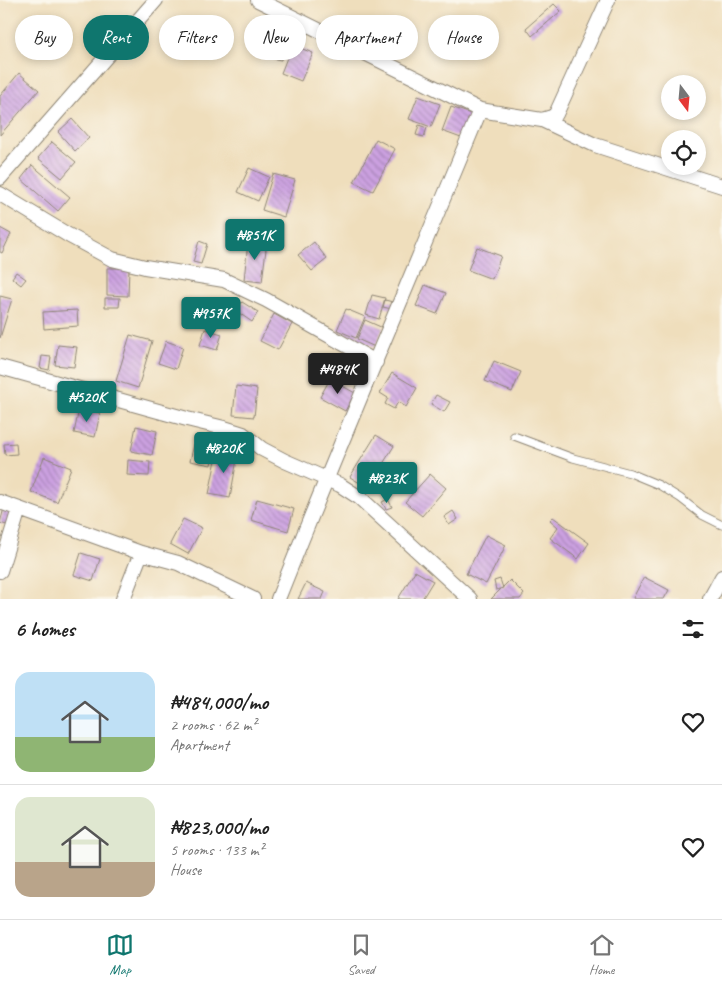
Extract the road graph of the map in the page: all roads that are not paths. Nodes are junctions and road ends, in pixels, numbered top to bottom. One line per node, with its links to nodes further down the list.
1 (156, 0): 6 (street)
2 (258, 0): 4 (street)
3 (608, 0): 5 (street)
4 (480, 110): 5 (street); 9 (street)
5 (542, 120): 7 (street)
6 (0, 178)
7 (722, 186)
8 (0, 194): 9 (street)
9 (376, 362): 12 (street)
10 (0, 367): 12 (street)
11 (514, 436): 15 (lane)
12 (326, 480): 21 (street); 22 (street)
13 (0, 502): 14 (street)
14 (19, 508): 16 (street); 17 (street)
15 (722, 525)
16 (141, 553): 19 (street); 20 (street)
17 (1, 569)
18 (722, 577): 23 (street)
19 (123, 599)
20 (253, 599)
21 (278, 599)
22 (470, 599)
23 (710, 599)

